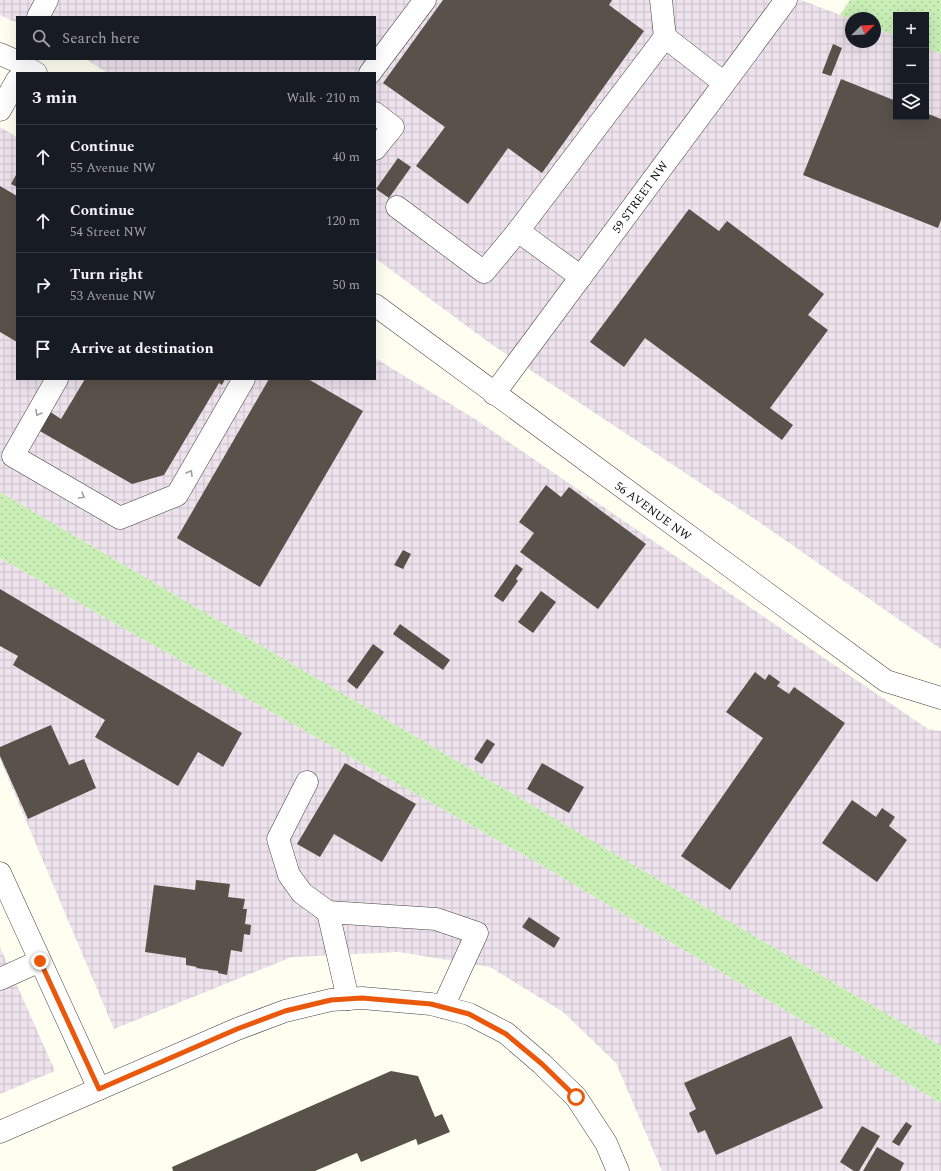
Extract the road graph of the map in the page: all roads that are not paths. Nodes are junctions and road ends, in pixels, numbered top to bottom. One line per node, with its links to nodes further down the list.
1 (47, 0): 5 (street)
2 (425, 0): 7 (street)
3 (661, 0): 6 (street)
4 (786, 0): 9 (street, 59 STREET NW)
5 (39, 16)
6 (665, 37): 9 (street); 14 (street)
7 (371, 72)
8 (16, 74): 10 (street)
9 (724, 83): 15 (street, 59 STREET NW)
10 (0, 110)
11 (376, 114): 12 (street)
12 (376, 148)
13 (397, 207): 14 (street)
14 (518, 231): 15 (street)
15 (581, 277): 19 (street, 59 STREET NW)
16 (376, 306): 19 (street, 56 AVENUE NW)
17 (56, 380): 18 (street, one-way to 18)
18 (243, 380)
19 (494, 394): 20 (street, 56 AVENUE NW)
20 (941, 698)
21 (307, 782): 23 (street)
22 (0, 873): 24 (street)
23 (328, 912): 26 (street); 27 (street)
24 (40, 961): 25 (street); 28 (street)
25 (0, 979)
26 (348, 999): 27 (street); 28 (street)
27 (443, 1007): 30 (street)
28 (99, 1089): 29 (street)
29 (0, 1132)
30 (618, 1171)

